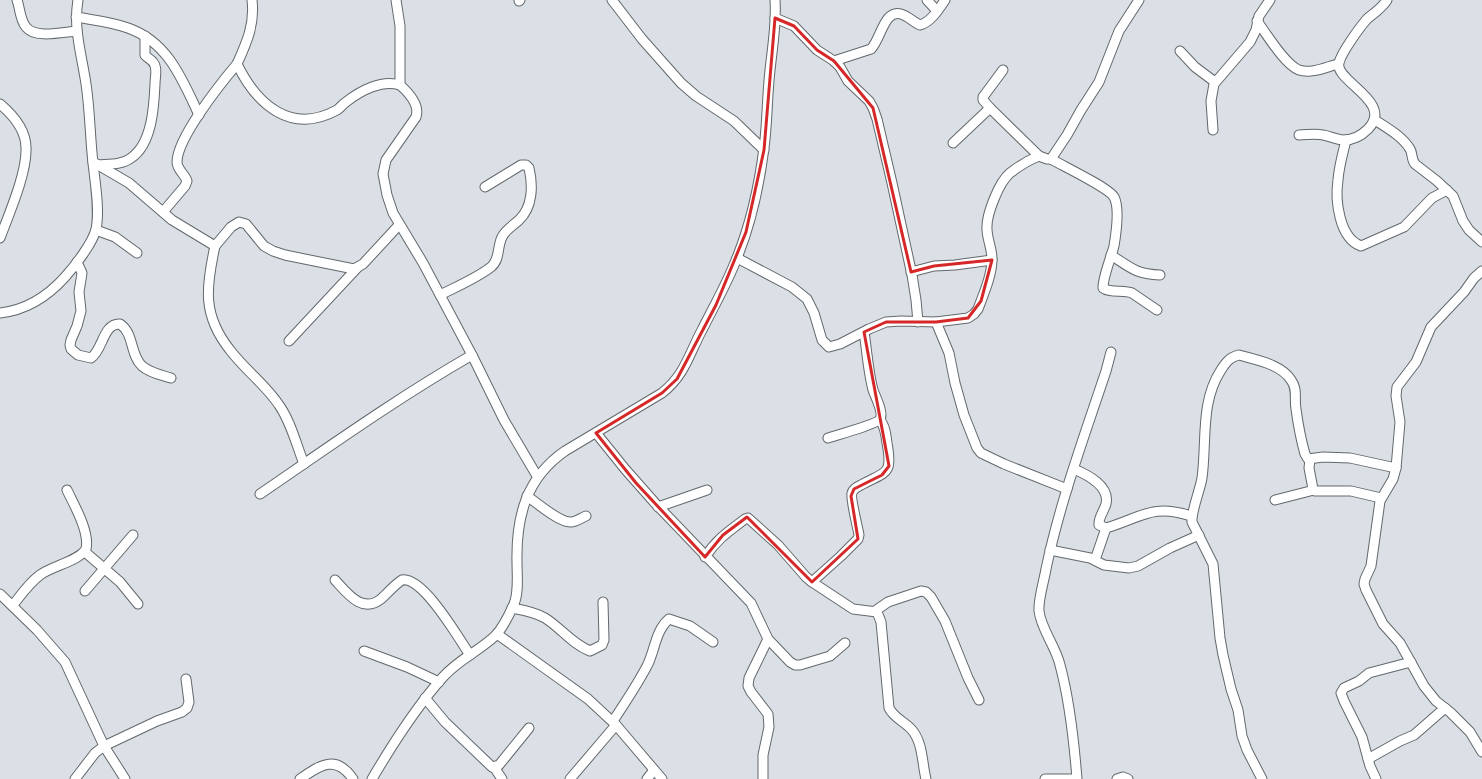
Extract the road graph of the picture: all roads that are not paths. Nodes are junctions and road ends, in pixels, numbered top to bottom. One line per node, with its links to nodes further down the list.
1 (18, 0): 16 (street)
2 (78, 0): 13 (street)
3 (252, 0): 20 (street)
4 (396, 0): 24 (street)
5 (612, 0): 33 (street)
6 (775, 0): 14 (street)
7 (927, 0): 12 (street)
8 (945, 0): 12 (street)
9 (1139, 0): 35 (street)
10 (1270, 0): 15 (street)
11 (1387, 0): 21 (street)
12 (937, 11): 19 (street)
13 (76, 17): 16 (street); 17 (street)
14 (775, 18): 19 (street); 33 (street)
15 (1257, 20): 21 (street); 23 (street)
16 (77, 31): 36 (street)
17 (145, 36): 27 (street); 36 (street)
18 (1180, 51): 23 (street)
19 (834, 60): 52 (street)
20 (237, 64): 24 (street); 27 (street)
21 (1338, 64): 28 (street)
22 (1003, 70): 26 (street)
23 (1215, 82): 29 (street)
24 (400, 85): 40 (street)
25 (0, 104): 42 (street)
26 (990, 108): 32 (street); 34 (street)
27 (199, 116): 39 (street)
28 (1375, 120): 31 (street); 38 (street)
29 (1213, 130)
30 (1299, 135): 31 (street)
31 (1346, 140): 38 (street)
32 (953, 143)
33 (764, 150): 47 (street)
34 (1039, 156): 35 (street); 48 (street)
35 (1051, 158): 46 (street)
36 (95, 164): 39 (street); 41 (street)
37 (485, 187): 54 (street)
38 (1447, 190): 43 (street)
39 (163, 212): 44 (street)
40 (399, 225): 50 (street); 54 (street)
41 (96, 230): 45 (street); 49 (street)
42 (0, 238)
43 (1482, 242)
44 (215, 246): 50 (street); 68 (street)
45 (137, 253)
46 (1111, 255): 53 (street); 55 (street)
47 (737, 258): 59 (street); 65 (street)
48 (992, 260): 52 (street); 58 (street)
49 (77, 262): 56 (street); 63 (street)
50 (358, 267): 60 (street)
51 (1482, 271): 70 (street)
52 (911, 272): 57 (street)
53 (1160, 275)
54 (440, 295): 62 (street)
55 (1157, 310)
56 (0, 313)
57 (918, 322): 58 (street); 59 (street)
58 (936, 322): 72 (street)
59 (864, 332): 64 (street)
60 (289, 341)
61 (1111, 352): 69 (street)
62 (472, 355): 68 (street); 71 (street)
63 (172, 378)
64 (880, 420): 66 (street); 92 (street)
65 (596, 432): 71 (street); 80 (street)
66 (828, 438)
67 (1310, 459): 70 (street); 75 (street); 82 (street)
68 (304, 464): 76 (street)
69 (1074, 468): 72 (street); 83 (street)
70 (1396, 468): 78 (street)
71 (537, 476): 77 (street)
72 (1067, 489): 86 (street)
73 (67, 490): 87 (street)
74 (707, 490): 80 (street)
75 (1314, 490): 78 (street); 79 (street)
76 (260, 494)
77 (527, 496): 81 (street); 98 (street)
78 (1381, 498): 106 (street)
79 (1275, 500)
80 (658, 506): 88 (street)
81 (586, 516)
82 (1191, 516): 83 (street); 85 (street)
83 (1106, 528): 89 (street)
84 (133, 535): 90 (street)
85 (1199, 535): 89 (street); 134 (street)
86 (1050, 550): 89 (street); 131 (street)
87 (85, 552): 90 (street); 97 (street)
88 (705, 557): 92 (street); 101 (street)
89 (1095, 560)
90 (104, 567): 93 (street); 96 (street)
91 (335, 580): 105 (street)
92 (812, 582): 99 (street)
93 (85, 591)
94 (0, 594): 97 (street)
95 (603, 602): 98 (street)
96 (138, 604)
97 (13, 605): 114 (street)
98 (512, 608): 100 (street)
99 (875, 611): 109 (street); 129 (street)
100 (497, 634): 105 (street); 112 (street)
101 (768, 639): 103 (street); 128 (street)
102 (713, 642): 112 (street)
103 (845, 642)
104 (364, 651): 108 (street)
105 (470, 655): 108 (street)
106 (1411, 662): 111 (street); 116 (street)
107 (186, 679): 114 (street)
108 (439, 682): 110 (street)
109 (980, 700)
110 (424, 701): 117 (street); 123 (street)
111 (1445, 708): 115 (street); 116 (street)
112 (614, 723): 118 (street); 125 (street)
113 (528, 728): 117 (street)
114 (104, 746): 119 (street); 120 (street)
115 (1482, 752)
116 (1368, 759): 135 (street)
117 (494, 767): 124 (street)
118 (654, 770): 126 (street); 127 (street)
119 (75, 779)
120 (125, 779)
121 (300, 779): 122 (street)
122 (353, 779)
123 (372, 779)
124 (502, 779)
125 (570, 779)
126 (647, 779)
127 (662, 779)
128 (763, 779)
129 (926, 779)
130 (1045, 779): 131 (street)
131 (1077, 779)
132 (1117, 779): 133 (street)
133 (1128, 779)
134 (1262, 779)
135 (1376, 779)

